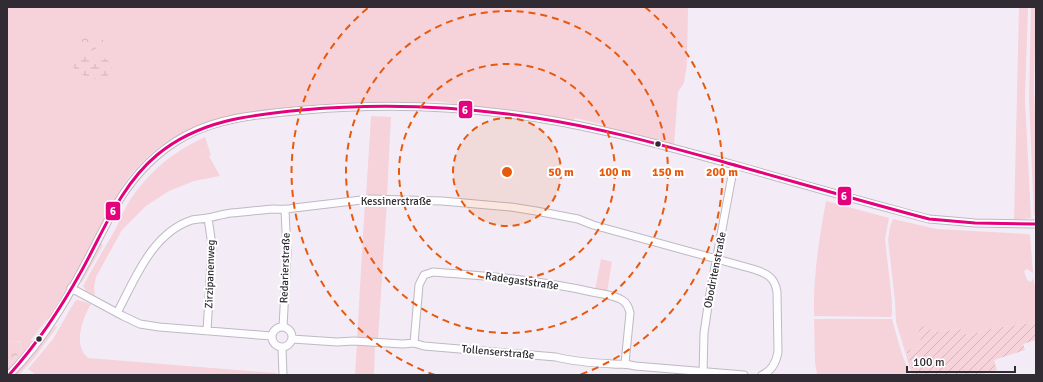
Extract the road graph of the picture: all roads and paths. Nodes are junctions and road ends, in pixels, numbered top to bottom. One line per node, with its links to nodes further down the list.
1 (734, 165): 4 (street); 5 (street, Obodritenstraße); 6 (street)
2 (285, 210): 3 (street, Kessinerstraße); 5 (street, Kessinerstraße); 8 (street, Redarierstraße)
3 (208, 218): 7 (street, Kessinerstraße); 9 (street, Zirzipanenweg)
4 (1036, 224)
5 (717, 260): 15 (street, Obodritenstraße); 19 (street, Kessinerstraße)
6 (71, 288): 7 (street); 16 (street)
7 (117, 313): 9 (street)
8 (283, 327): 10 (street); 11 (street)
9 (207, 331): 10 (street)
10 (271, 336): 13 (street)
11 (292, 339): 12 (street, Tollenserstraße); 13 (street)
12 (414, 343): 14 (street, Tollenserstraße); 14 (street, Radegaststraße)
13 (282, 348): 17 (street)
14 (625, 363): 15 (street, Tollenserstraße)
15 (703, 373): 18 (street, Tollenserstraße)
16 (9, 375)
17 (283, 375)
18 (744, 375)
19 (762, 375)

